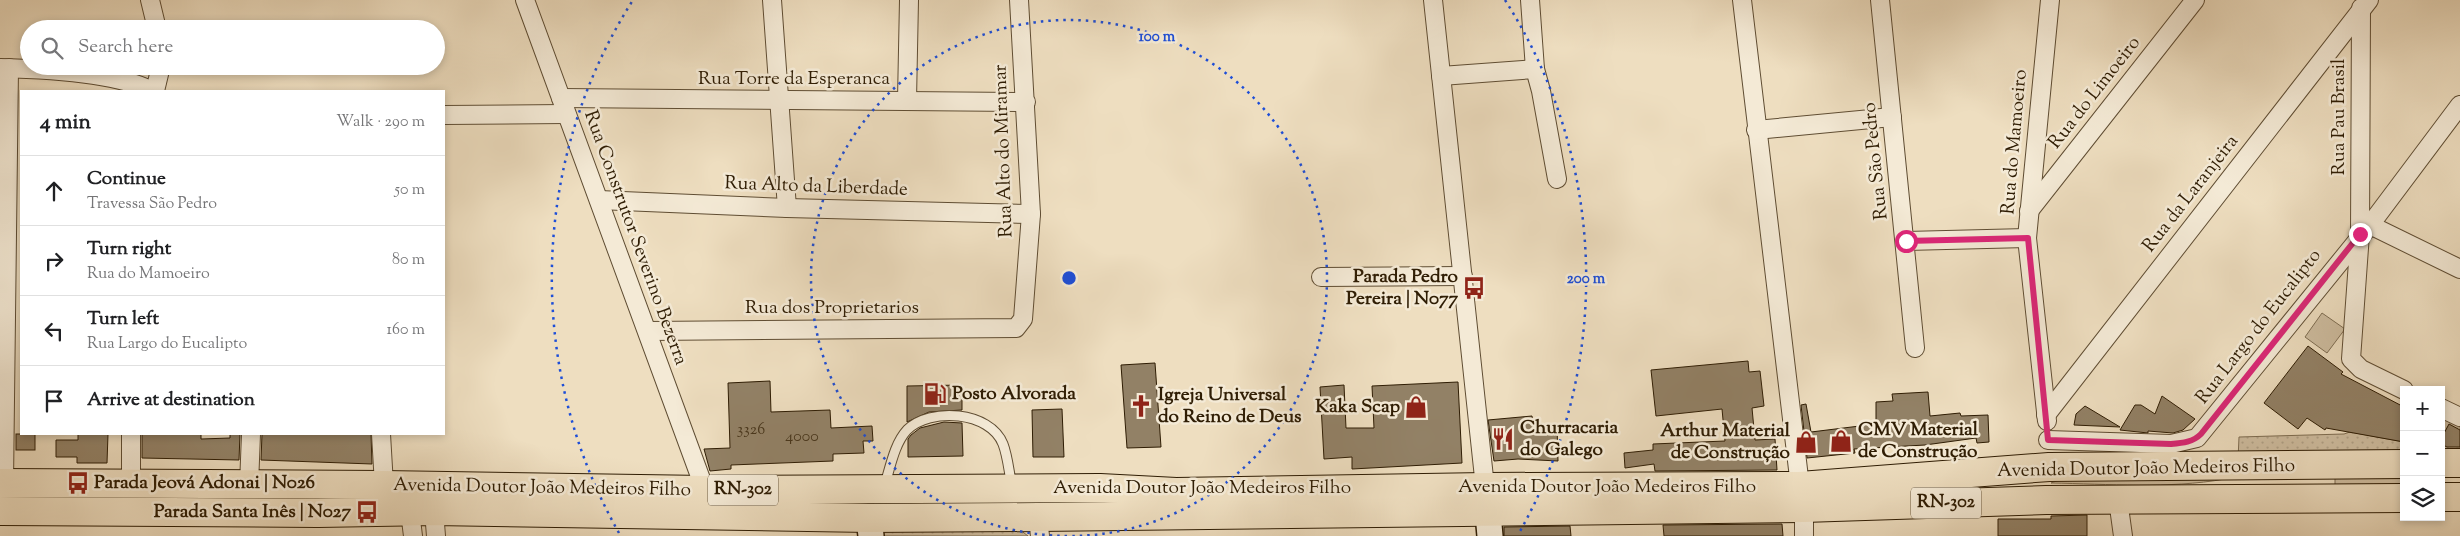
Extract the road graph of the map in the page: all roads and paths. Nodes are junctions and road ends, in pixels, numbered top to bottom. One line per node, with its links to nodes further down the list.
1 (150, 0): 13 (street)
2 (525, 0): 25 (street, Rua Construtor Severino Bezerra)
3 (772, 0): 22 (street)
4 (909, 0): 23 (street)
5 (1019, 0): 24 (street, Rua Alto do Miramar)
6 (1433, 0): 19 (street)
7 (1530, 0): 16 (street)
8 (1742, 0): 29 (street)
9 (1880, 0): 28 (street, Rua São Pedro)
10 (2050, 0): 33 (street, Rua do Mamoeiro)
11 (2195, 0): 33 (street, Rua do Limoeiro)
12 (2364, 4): 35 (street, Rua Pau Brasil); 46 (street, Rua da Laranjeira)
13 (155, 20)
14 (5, 68): 15 (street); 57 (street)
15 (20, 69)
16 (1535, 69): 19 (street); 30 (street)
17 (83, 75): 20 (street)
18 (158, 75): 21 (street)
19 (1441, 76): 39 (street)
20 (152, 90)
21 (154, 90)
22 (778, 100): 23 (street, Rua Torre da Esperanca); 25 (street, Rua Torre da Esperanca); 32 (street)
23 (907, 100): 24 (street, Rua Torre da Esperanca)
24 (1026, 102): 34 (street, Rua Alto do Miramar)
25 (564, 106): 27 (street, Rua Torre da Esperanca); 31 (street, Rua Construtor Severino Bezerra)
26 (2458, 112): 35 (street, Rua Largo do Eucalipto)
27 (445, 115)
28 (1892, 117): 29 (street); 37 (street, Rua São Pedro)
29 (1756, 130): 66 (street)
30 (1557, 179)
31 (600, 200): 32 (street, Rua Alto da Liberdade); 42 (street, Rua Construtor Severino Bezerra)
32 (787, 208): 34 (street, Rua Alto da Liberdade)
33 (2028, 211): 36 (street, Rua do Mamoeiro)
34 (1031, 214): 41 (street, Rua Alto do Miramar)
35 (2365, 229): 38 (street); 44 (street); 51 (street, Rua Largo do Eucalipto)
36 (2028, 238): 37 (street); 46 (street, Rua do Mamoeiro)
37 (1906, 241): 43 (street, Rua São Pedro)
38 (2460, 268)
39 (1462, 276): 40 (street); 74 (street)
40 (1321, 277)
41 (1016, 328): 42 (street, Rua dos Proprietarios)
42 (648, 331): 65 (street, Rua Construtor Severino Bezerra)
43 (1915, 348)
44 (2400, 388)
45 (2445, 410): 47 (street)
46 (2046, 415): 51 (street, Rua do Mamoeiro)
47 (2460, 417)
48 (131, 435): 58 (street)
49 (251, 435): 59 (street)
50 (381, 435): 60 (street)
51 (2048, 454): 55 (main road, Avenida Doutor João Medeiros Filho / RN-302); 66 (main road, Avenida Doutor João Medeiros Filho / RN-302)
52 (2445, 463): 53 (main road)
53 (2460, 463)
54 (2400, 464): 56 (main road, Avenida Doutor João Medeiros Filho / RN-302)
55 (2090, 466): 56 (main road, Avenida Doutor João Medeiros Filho / RN-302); 72 (main road)
56 (2324, 466): 69 (main road)
57 (2, 483): 58 (main road, Avenida Doutor João Medeiros Filho / RN-302)
58 (131, 484): 59 (main road, Avenida Doutor João Medeiros Filho / RN-302)
59 (249, 485): 60 (main road, Avenida Doutor João Medeiros Filho / RN-302)
60 (384, 486): 65 (main road, Avenida Doutor João Medeiros Filho / RN-302)
61 (884, 488): 62 (lane); 64 (main road, Avenida Doutor João Medeiros Filho / RN-302); 65 (main road, Avenida Doutor João Medeiros Filho / RN-302)
62 (1013, 488): 63 (main road, Avenida Doutor João Medeiros Filho / RN-302); 64 (main road, Avenida Doutor João Medeiros Filho / RN-302)
63 (1100, 488): 74 (main road, Avenida Doutor João Medeiros Filho / RN-302); 77 (main road)
64 (975, 489): 76 (main road)
65 (705, 490)
66 (1802, 497): 72 (main road, Avenida Doutor João Medeiros Filho / RN-302); 74 (main road, Avenida Doutor João Medeiros Filho / RN-302); 78 (street)
67 (2445, 497): 68 (main road)
68 (2460, 497)
69 (2206, 498): 70 (main road, Avenida Doutor João Medeiros Filho / RN-302); 71 (main road, Avenida Doutor João Medeiros Filho / RN-302)
70 (2400, 498)
71 (2118, 500): 72 (main road, Avenida Doutor João Medeiros Filho / RN-302); 79 (street)
72 (1970, 502)
73 (0, 511): 75 (main road, Avenida Doutor João Medeiros Filho / RN-302)
74 (1488, 512): 77 (main road, Avenida Doutor João Medeiros Filho / RN-302)
75 (423, 524): 76 (main road, Avenida Doutor João Medeiros Filho / RN-302)
76 (870, 527): 77 (main road, Avenida Doutor João Medeiros Filho / RN-302)
77 (1039, 527)
78 (1804, 536)
79 (2123, 536)

